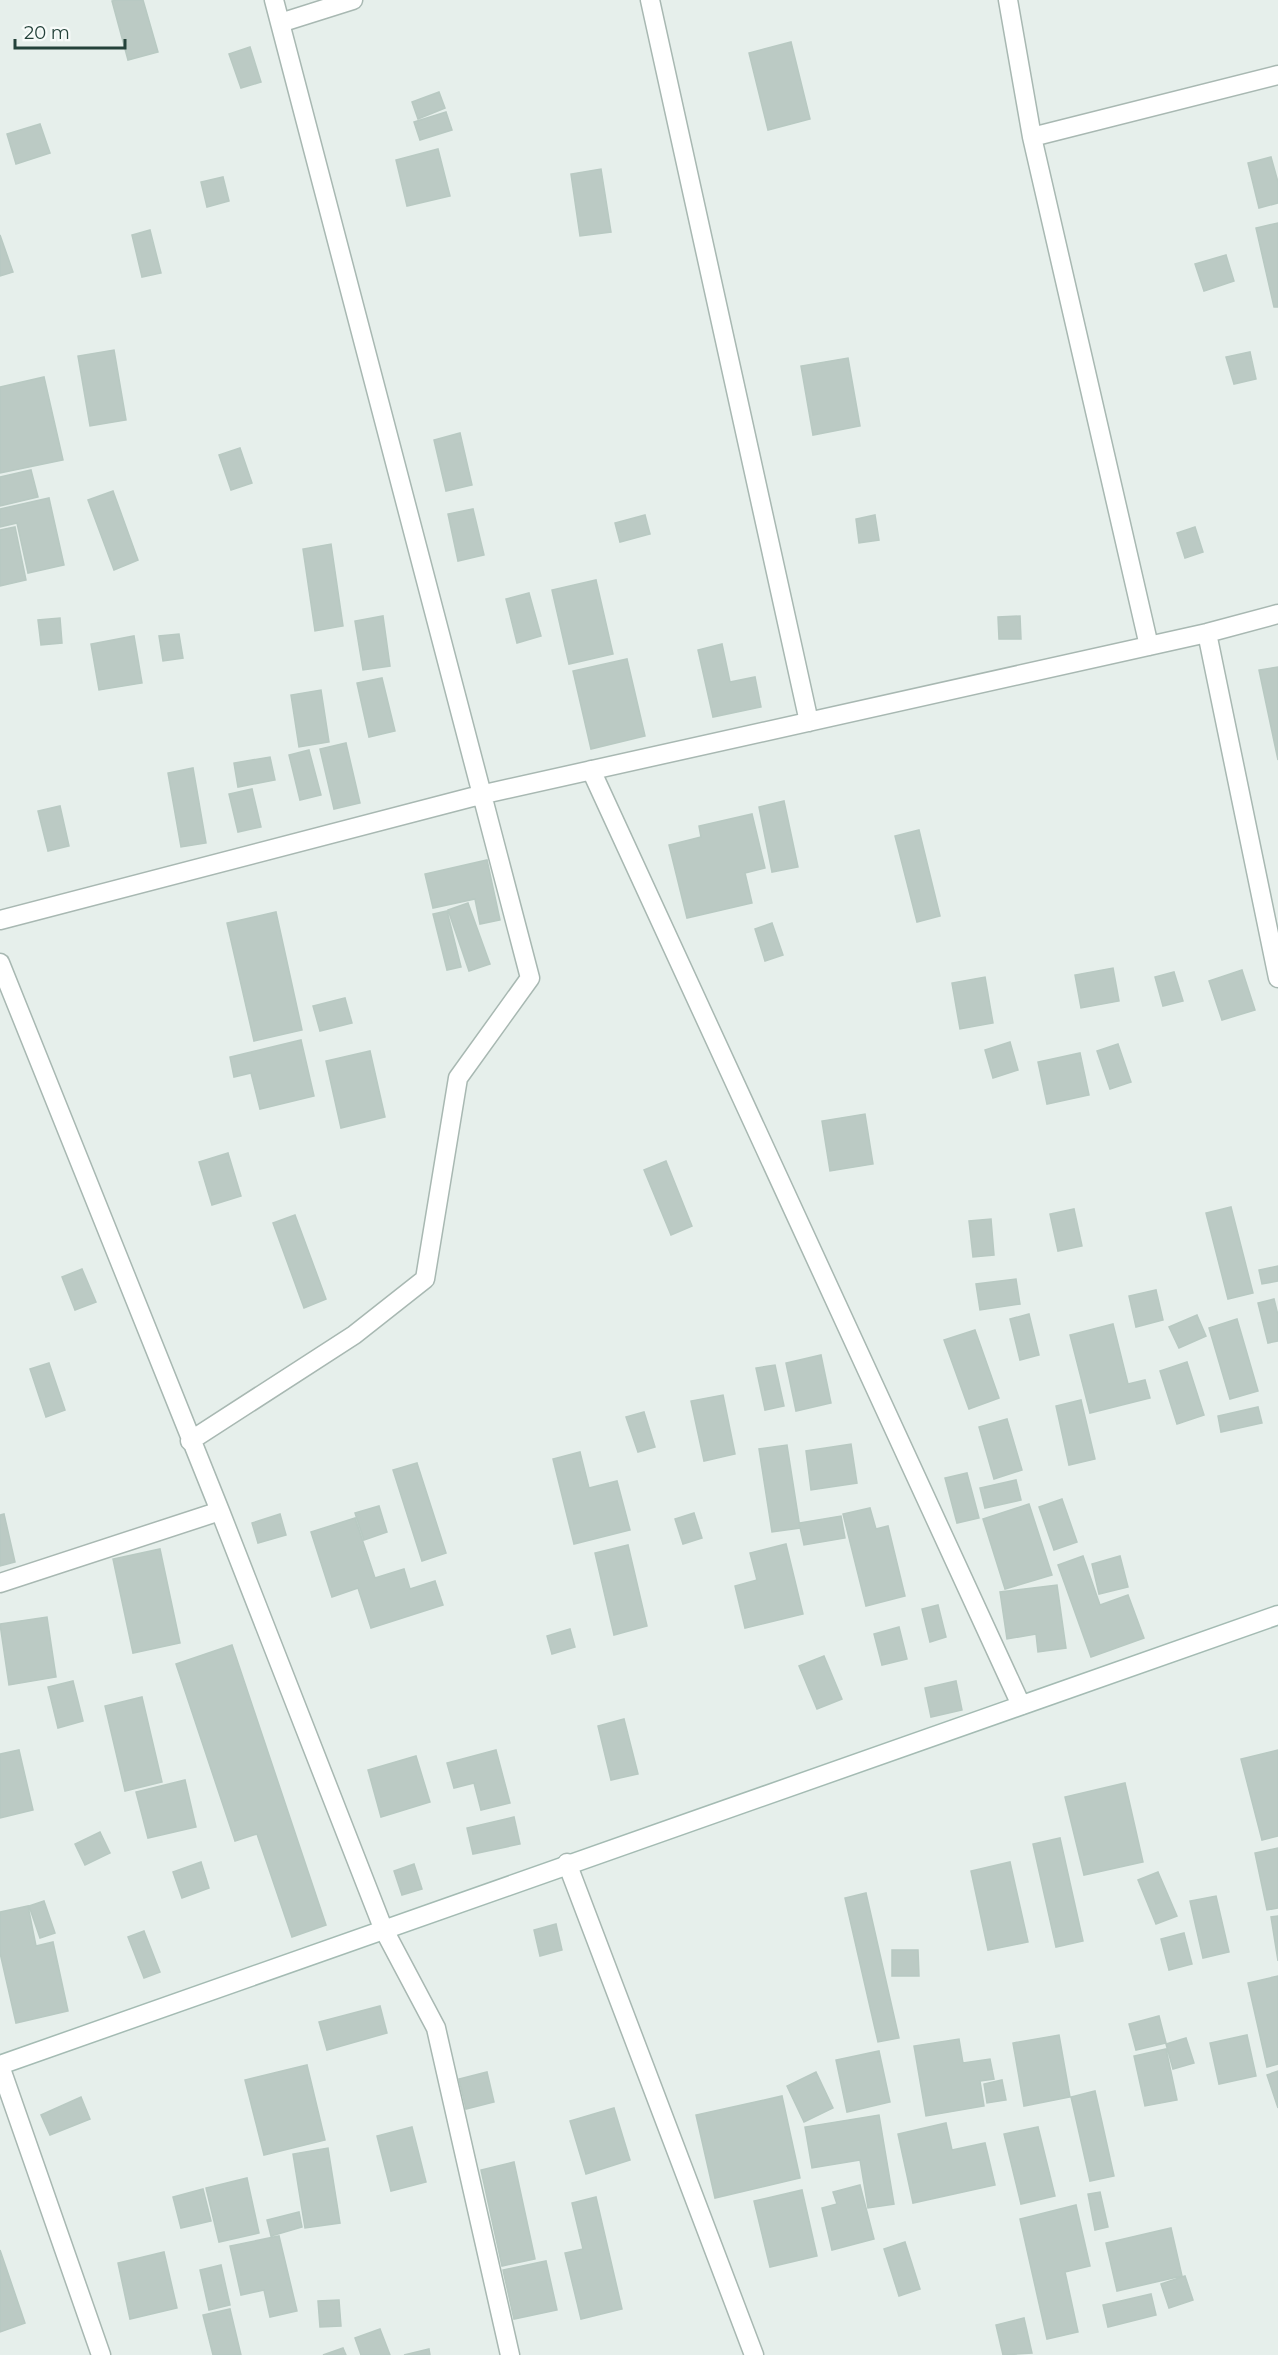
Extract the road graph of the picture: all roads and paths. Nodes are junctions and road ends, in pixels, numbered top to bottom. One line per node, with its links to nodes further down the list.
1 (274, 0): 5 (street)
2 (353, 0): 5 (street)
3 (650, 0): 11 (street)
4 (1008, 0): 7 (street)
5 (280, 23): 13 (street)
6 (1278, 75): 7 (street)
7 (1032, 137): 10 (street)
8 (1278, 614): 9 (street)
9 (1207, 633): 10 (street); 16 (street)
10 (1149, 646): 11 (street)
11 (809, 722): 12 (street)
12 (591, 770): 13 (street); 21 (street)
13 (480, 795): 14 (street); 17 (street)
14 (0, 920)
15 (0, 963): 17 (street)
16 (1278, 978)
17 (190, 1441): 18 (street)
18 (220, 1510): 19 (street); 23 (street)
19 (0, 1583)
20 (1278, 1615): 21 (street)
21 (1021, 1705): 22 (street)
22 (567, 1863): 23 (street); 27 (street)
23 (383, 1928): 24 (street); 26 (street)
24 (0, 2065): 25 (street)
25 (101, 2355)
26 (510, 2355)
27 (754, 2355)

